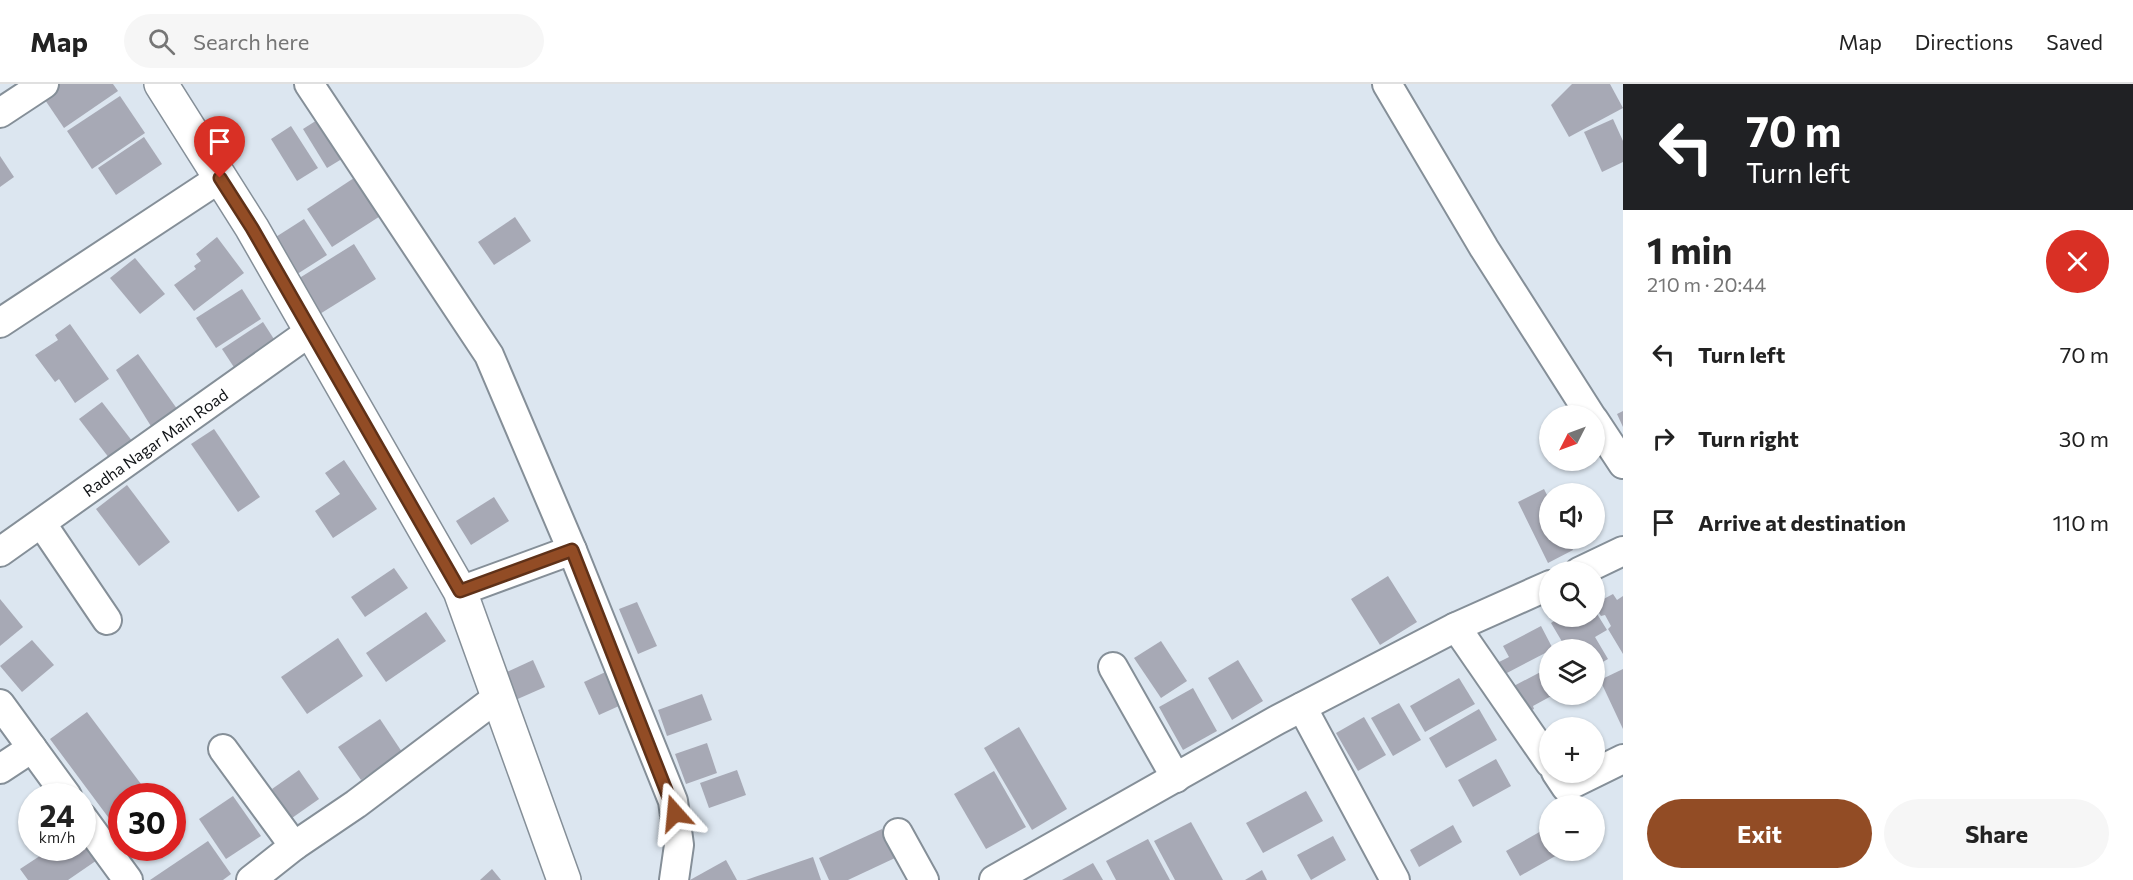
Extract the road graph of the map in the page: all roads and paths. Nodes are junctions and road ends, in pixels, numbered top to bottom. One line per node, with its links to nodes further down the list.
1 (44, 84): 5 (street)
2 (161, 84): 6 (street)
3 (309, 84): 13 (street)
4 (1387, 84): 9 (street)
5 (0, 112)
6 (220, 178): 7 (street); 8 (street)
7 (0, 324)
8 (311, 331): 12 (street, Radha Nagar Main Road); 18 (street)
9 (1585, 405)
10 (1605, 437): 11 (street)
11 (1623, 464)
12 (42, 524): 15 (street, Radha Nagar Main Road); 19 (street)
13 (572, 550): 18 (street); 39 (street)
14 (1623, 551): 16 (street)
15 (0, 552)
16 (1602, 561)
17 (1539, 590): 20 (street)
18 (460, 591): 22 (street)
19 (107, 620)
20 (1456, 627): 24 (street); 25 (street)
21 (1113, 667): 31 (street)
22 (498, 697): 35 (street); 38 (street)
23 (0, 704): 26 (street)
24 (1302, 707): 31 (street); 42 (street)
25 (1539, 747)
26 (32, 748): 30 (street); 32 (street)
27 (223, 749): 35 (street)
28 (1623, 759): 29 (street)
29 (1605, 768)
30 (0, 769)
31 (1176, 777): 41 (street)
32 (58, 783)
33 (898, 833): 40 (street)
34 (96, 836): 36 (street)
35 (294, 846): 37 (street)
36 (128, 880)
37 (251, 880)
38 (564, 880)
39 (674, 880)
40 (924, 880)
41 (994, 880)
42 (1395, 880)

